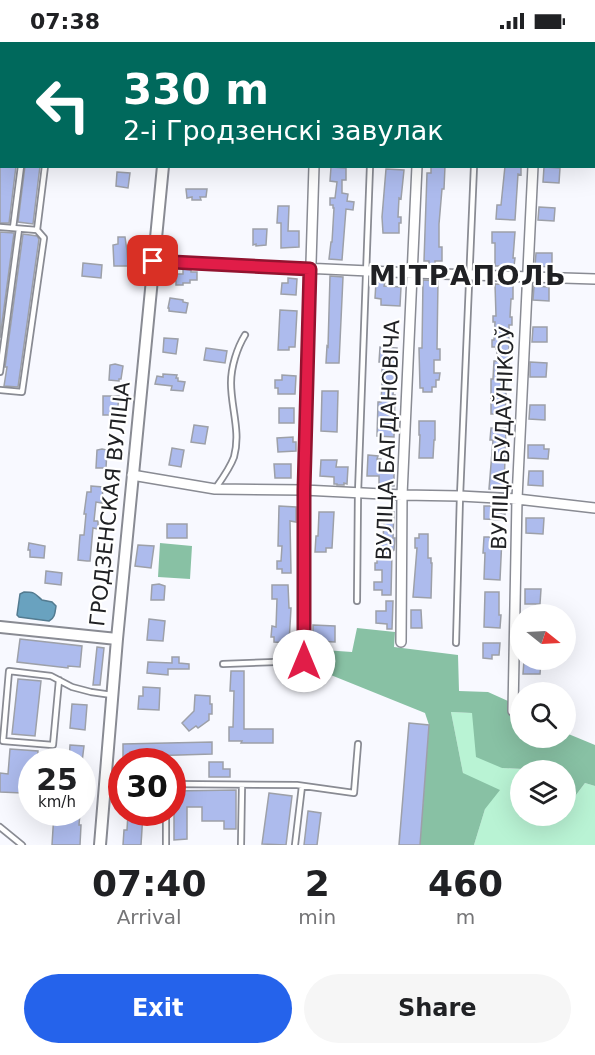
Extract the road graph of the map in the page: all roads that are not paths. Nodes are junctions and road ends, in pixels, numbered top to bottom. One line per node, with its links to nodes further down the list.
1 (21, 168): 10 (lane)
2 (45, 168): 11 (lane)
3 (163, 168): 12 (street, ГРОДЗЕНСКАЯ ВУЛІЦА)
4 (314, 168): 13 (street)
5 (369, 168): 14 (lane)
6 (417, 168): 15 (street, ВУЛІЦА БАГДАНОВІЧА)
7 (474, 168): 16 (lane)
8 (533, 168): 17 (street, ВУЛІЦА БУДАЎНІКОЎ)
9 (0, 226): 10 (lane)
10 (16, 228): 11 (lane); 20 (lane)
11 (37, 230): 21 (lane)
12 (153, 261): 13 (street); 22 (street, ГРОДЗЕНСКАЯ ВУЛІЦА)
13 (310, 269): 14 (street); 24 (street)
14 (366, 271): 15 (street); 25 (lane)
15 (413, 273): 16 (street); 26 (street, ВУЛІЦА БАГДАНОВІЧА)
16 (469, 274): 17 (street); 27 (lane)
17 (527, 276): 18 (street); 28 (street, ВУЛІЦА БУДАЎНІКОЎ)
18 (595, 279)
19 (245, 334): 23 (lane)
20 (0, 372)
21 (0, 390)
22 (132, 475): 23 (street); 32 (street, ГРОДЗЕНСКАЯ ВУЛІЦА)
23 (215, 489): 24 (street)
24 (304, 490): 25 (street); 35 (street)
25 (358, 493): 26 (street); 30 (lane)
26 (402, 495): 27 (street); 33 (street, ВУЛІЦА БАГДАНОВІЧА)
27 (460, 496): 28 (street); 34 (lane)
28 (517, 499): 29 (street); 38 (street, ВУЛІЦА БУДАЎНІКОЎ)
29 (595, 508)
30 (357, 601)
31 (0, 627): 32 (street)
32 (117, 639): 39 (street, ГРОДЗЕНСКАЯ ВУЛІЦА)
33 (401, 642)
34 (456, 643)
35 (304, 661): 36 (lane)
36 (223, 664)
37 (59, 680): 37 (lane); 39 (lane)
38 (514, 682)
39 (112, 696): 41 (street, ГРОДЗЕНСКАЯ ВУЛІЦА)
40 (358, 744): 44 (lane)
41 (106, 781): 48 (street, ГРОДЗЕНСКАЯ ВУЛІЦА)
42 (186, 784): 43 (lane)
43 (242, 785): 44 (lane); 50 (lane)
44 (302, 786): 51 (lane)
45 (166, 826): 49 (lane)
46 (0, 828): 47 (lane)
47 (22, 845)
48 (100, 845)
49 (166, 845)
50 (241, 845)
51 (295, 845)

